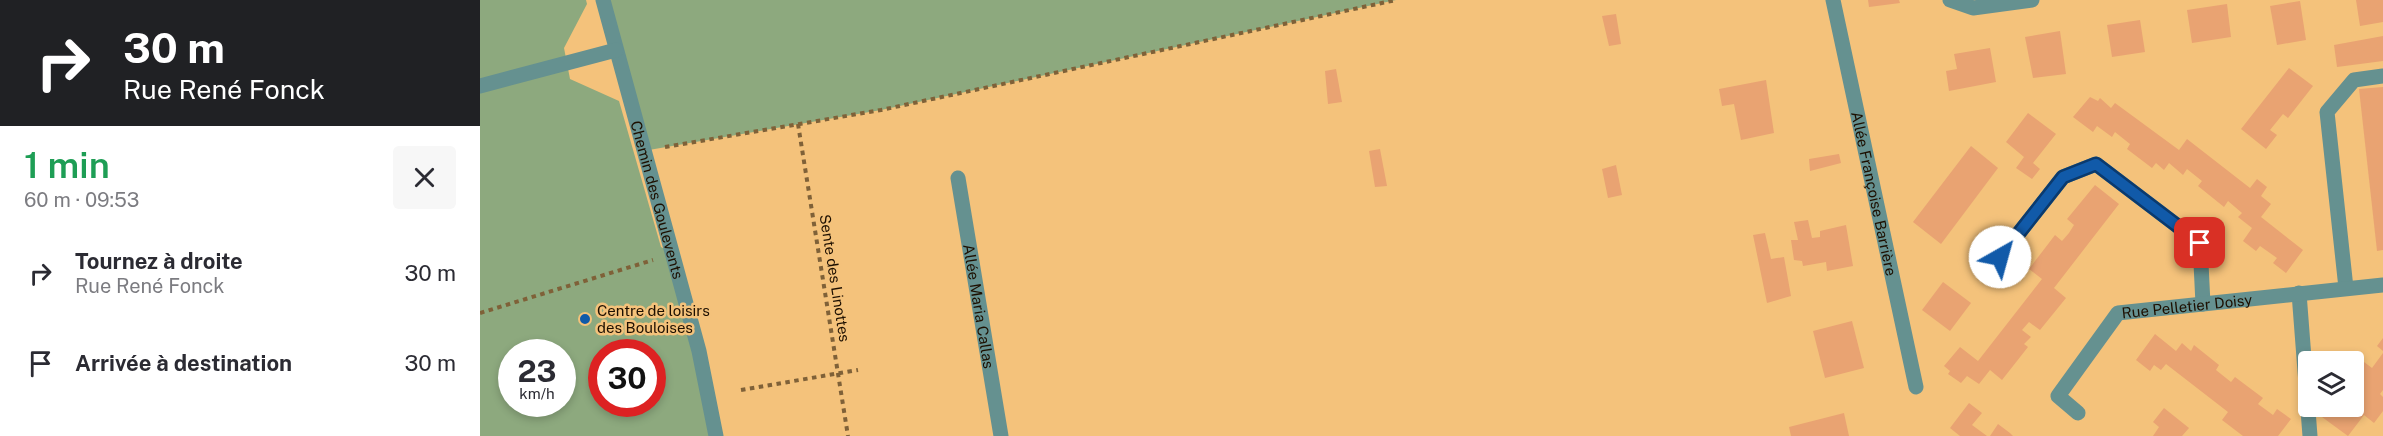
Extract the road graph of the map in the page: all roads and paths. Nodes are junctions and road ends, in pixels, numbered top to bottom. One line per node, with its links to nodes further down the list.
1 (603, 0): 6 (street, Chemin des Goulevents)
2 (1396, 0): 9 (path)
3 (1833, 0): 21 (street, Allée Françoise Barrière)
4 (1950, 0): 5 (street)
5 (2032, 0)
6 (616, 50): 8 (street); 10 (street, Chemin des Goulevents)
7 (2383, 76): 15 (street)
8 (480, 86)
9 (798, 124): 10 (path); 20 (path, Sente des Linottes)
10 (643, 151): 12 (street, Chemin des Goulevents)
11 (958, 178): 26 (street, Allée Maria Callas)
12 (674, 254): 18 (path); 24 (street, Chemin des Goulevents)
13 (2000, 257): 17 (street)
14 (2383, 285): 15 (street, Rue Pelletier Doisy)
15 (2346, 288): 16 (street, Rue Pelletier Doisy)
16 (2299, 294): 17 (street, Rue Pelletier Doisy); 27 (street)
17 (2203, 304): 23 (street, Rue Pelletier Doisy)
18 (480, 314)
19 (858, 370): 20 (path)
20 (838, 373): 22 (path); 25 (path, Sente des Linottes)
21 (1916, 387)
22 (741, 390)
23 (2078, 412)
24 (716, 436)
25 (848, 436)
26 (1001, 436)
27 (2310, 436)

